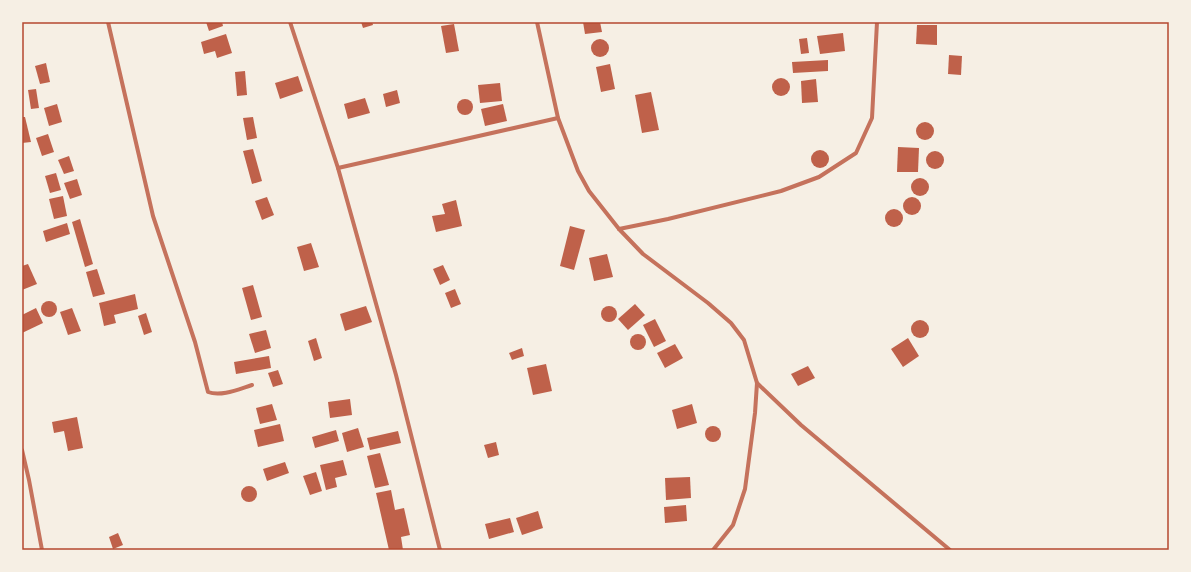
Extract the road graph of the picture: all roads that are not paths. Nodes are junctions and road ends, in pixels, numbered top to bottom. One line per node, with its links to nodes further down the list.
1 (108, 22): 9 (street)
2 (290, 22): 6 (street)
3 (537, 22): 5 (street)
4 (877, 22): 7 (street)
5 (558, 118): 6 (street); 7 (street)
6 (338, 168): 12 (street)
7 (619, 229): 8 (street)
8 (757, 383): 13 (street); 14 (street)
9 (252, 385)
10 (22, 450): 11 (street)
11 (42, 550)
12 (440, 550)
13 (713, 550)
14 (950, 550)

